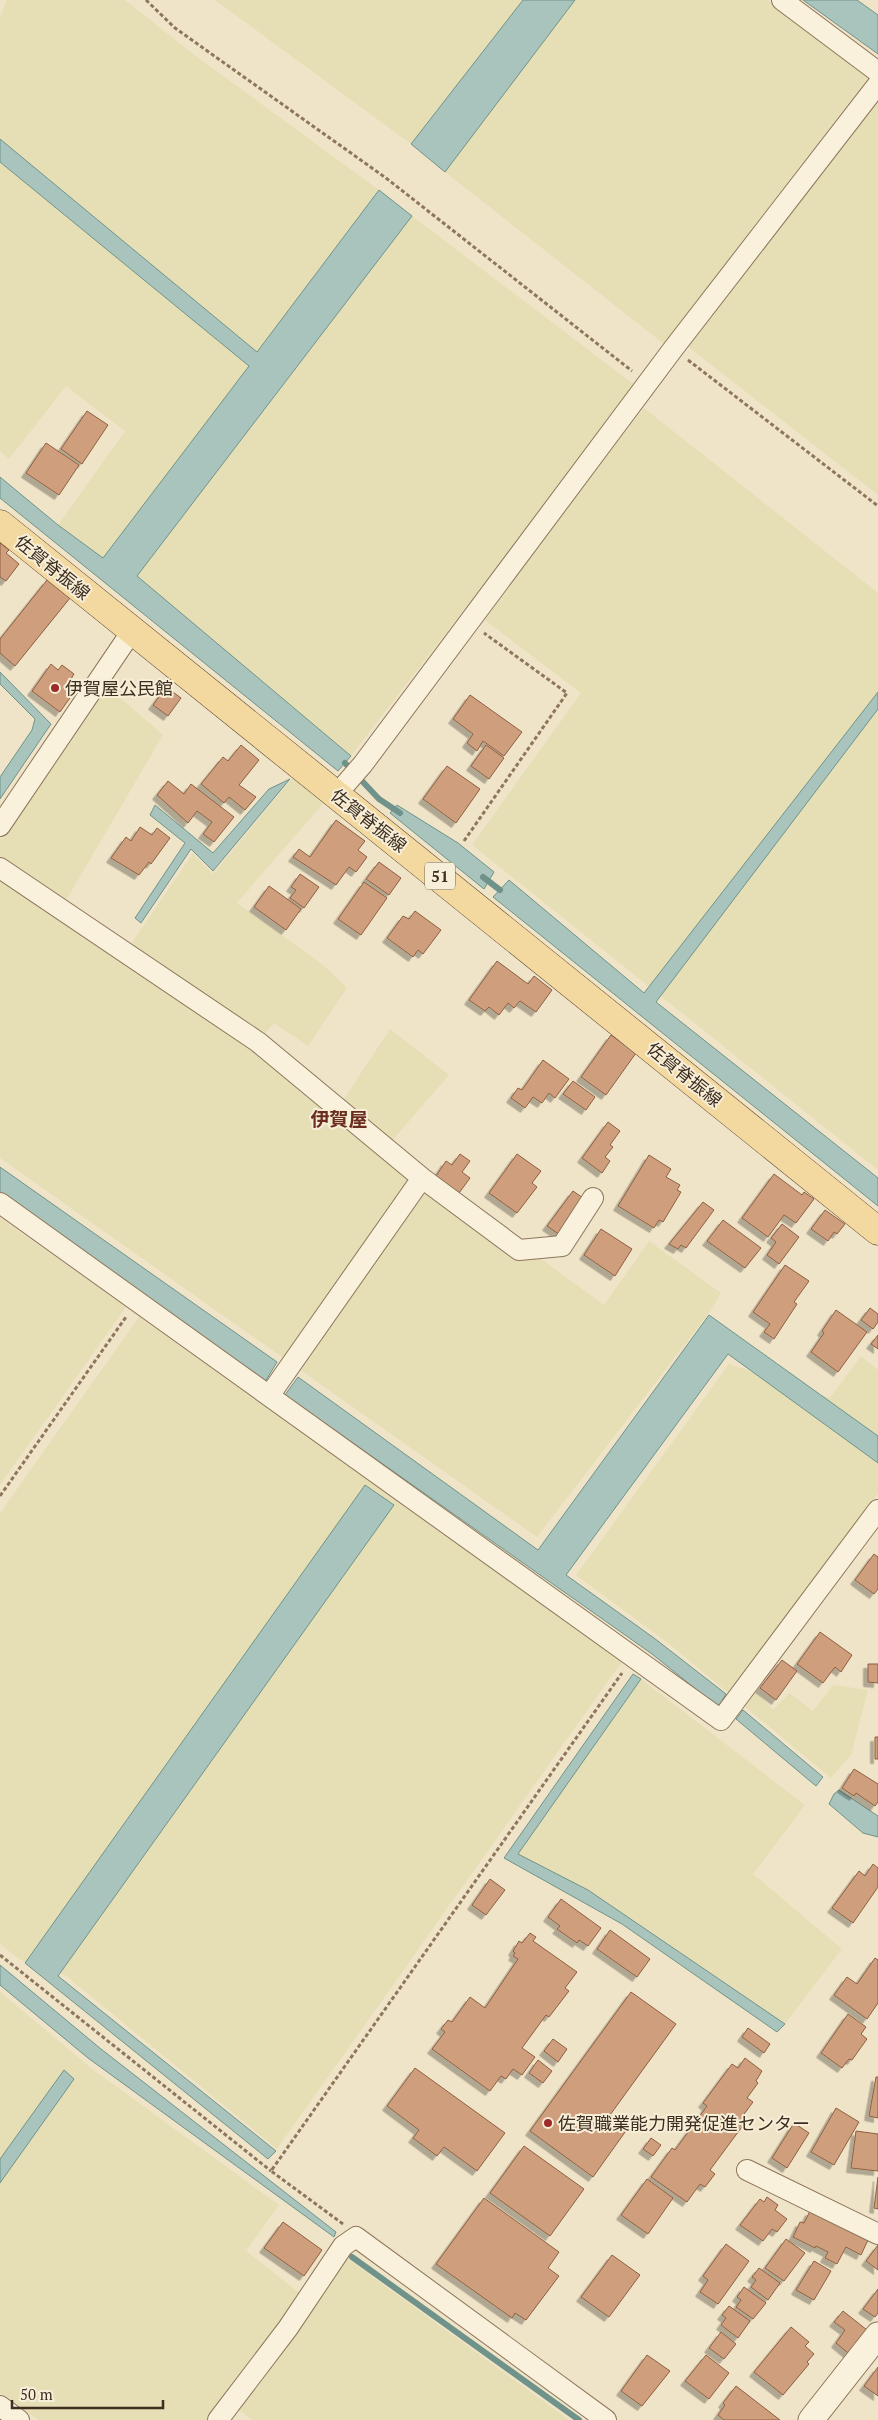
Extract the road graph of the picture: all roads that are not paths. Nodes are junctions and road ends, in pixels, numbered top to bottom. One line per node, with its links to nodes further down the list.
1 (782, 0): 2 (street)
2 (878, 72)
3 (878, 84): 6 (street)
4 (0, 524): 5 (main road, 佐賀脊振線 / 51)
5 (132, 631): 6 (main road, 佐賀脊振線 / 51); 7 (street)
6 (341, 789): 12 (main road, 佐賀脊振線 / 51)
7 (0, 826)
8 (0, 868): 9 (street)
9 (422, 1178): 10 (street); 13 (street)
10 (593, 1198)
11 (0, 1203): 13 (street)
12 (878, 1230)
13 (269, 1396): 14 (street)
14 (878, 1510)
15 (746, 2170): 16 (street)
16 (878, 2234)
17 (878, 2335): 23 (street)
18 (0, 2406): 20 (street)
19 (582, 2413): 21 (street); 22 (street)
20 (19, 2420)
21 (218, 2420)
22 (606, 2420)
23 (811, 2420)

